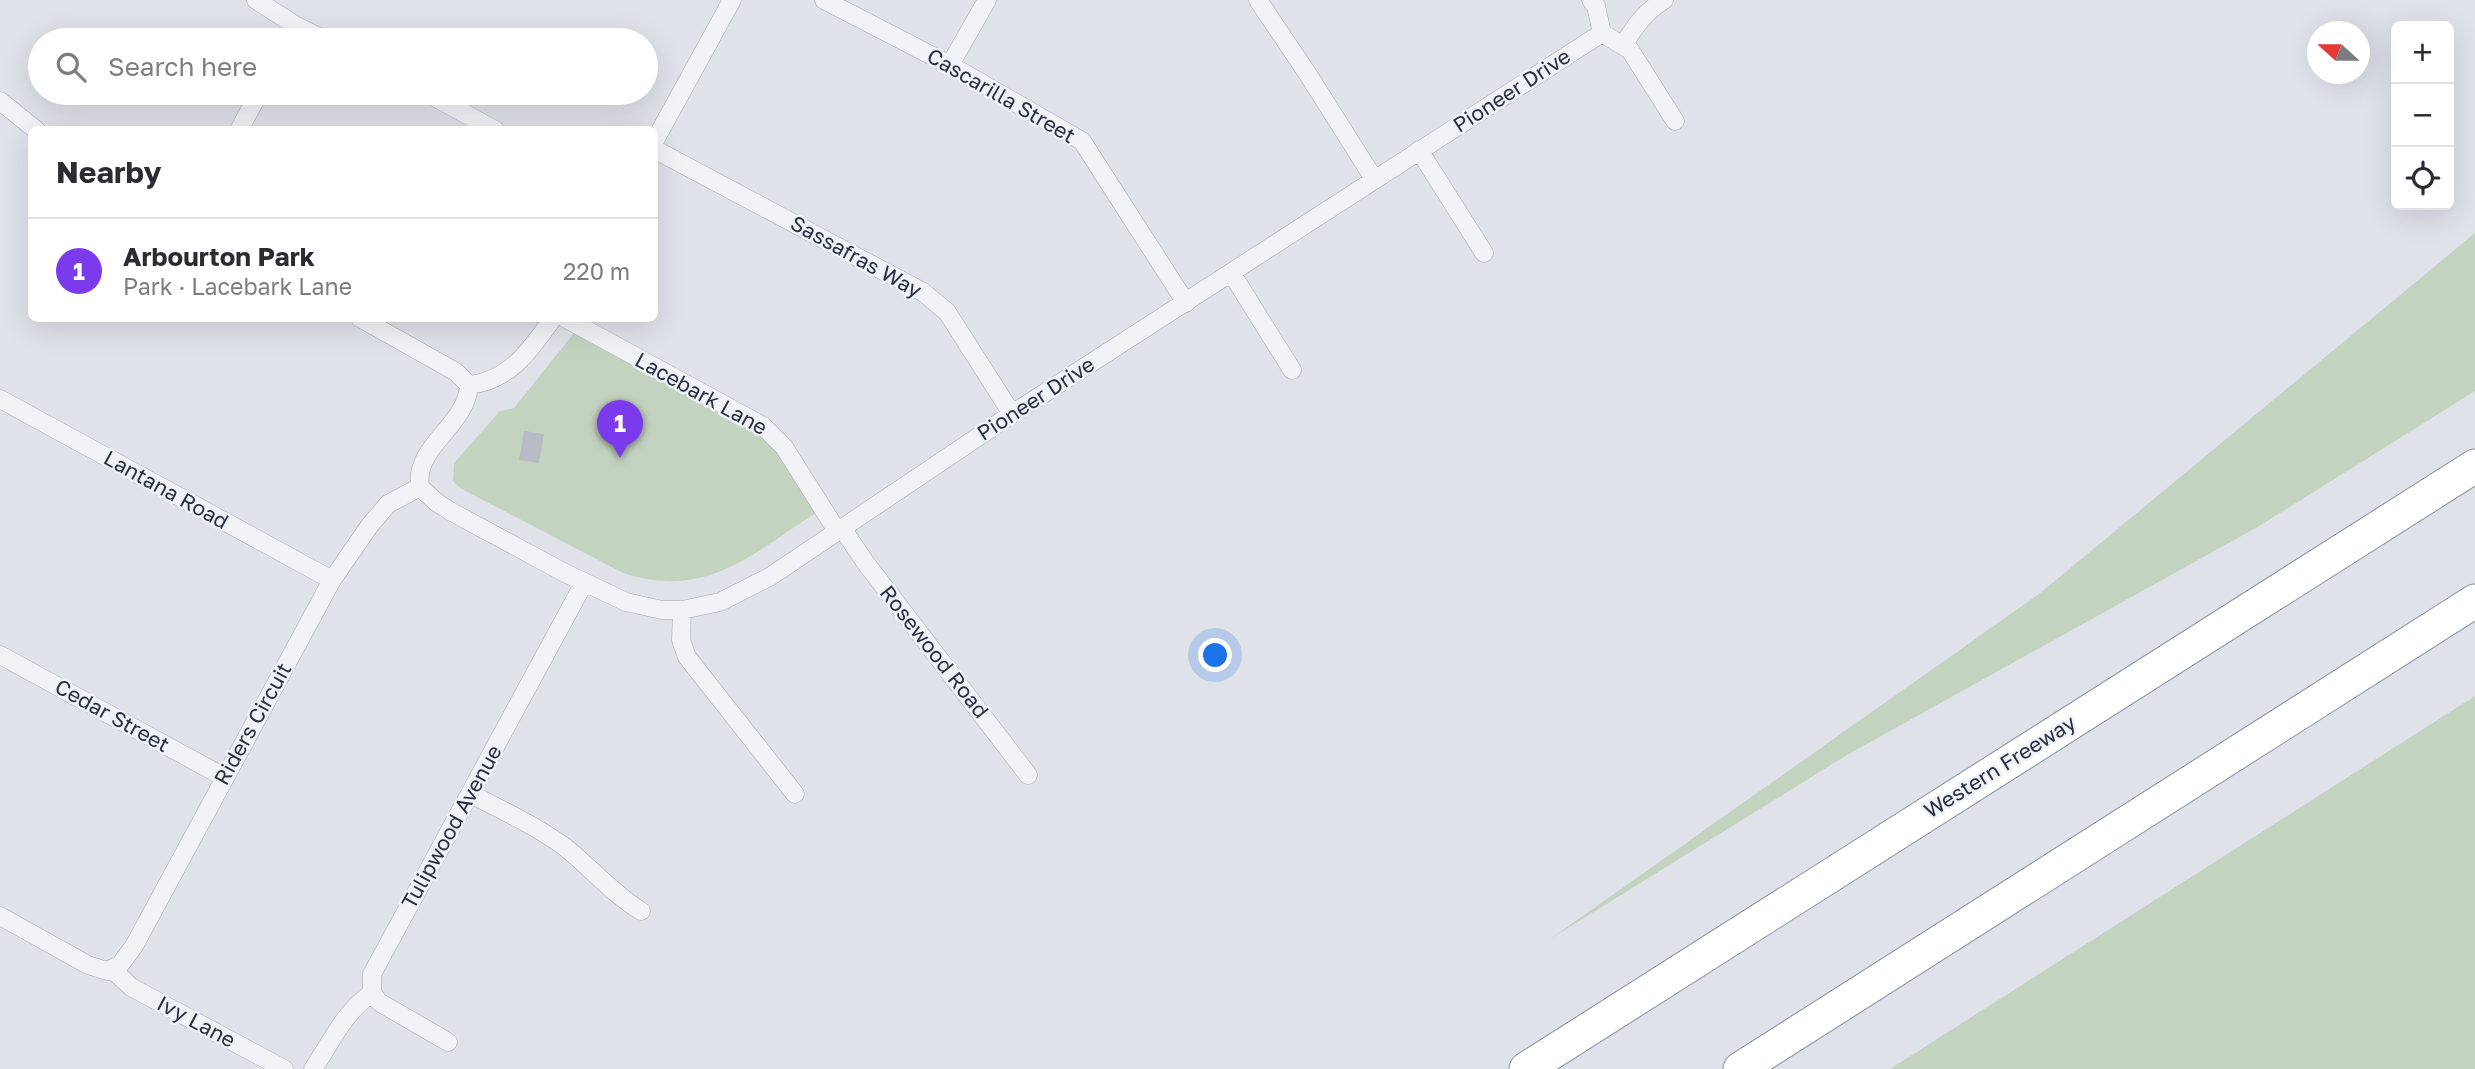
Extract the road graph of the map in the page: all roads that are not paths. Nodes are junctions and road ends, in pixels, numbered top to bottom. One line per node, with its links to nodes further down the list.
1 (256, 0): 8 (street)
2 (824, 0): 11 (street, Cascarilla Street)
3 (987, 0): 11 (street)
4 (1258, 0): 22 (street)
5 (1591, 0): 9 (street)
6 (1664, 0): 10 (street)
7 (730, 1): 19 (street)
8 (286, 28)
9 (1602, 33): 10 (street); 20 (street, Pioneer Drive)
10 (1623, 46): 15 (street)
11 (950, 65): 25 (street, Cascarilla Street)
12 (1, 104): 16 (street)
13 (253, 105): 17 (street)
14 (449, 105): 18 (street)
15 (1675, 121)
16 (31, 126)
17 (241, 126)
18 (488, 126)
19 (658, 135)
20 (1419, 150): 22 (street, Pioneer Drive); 23 (street)
21 (658, 151): 32 (street, Sassafras Way)
22 (1374, 179): 24 (street, Pioneer Drive)
23 (1484, 253)
24 (1231, 274): 25 (street, Pioneer Drive); 29 (street)
25 (1186, 303): 32 (street, Pioneer Drive)
26 (367, 322): 30 (street)
27 (550, 322): 30 (street)
28 (572, 322): 35 (street, Lacebark Lane)
29 (1292, 370)
30 (470, 386): 34 (street)
31 (0, 399): 36 (street, Lantana Road)
32 (1012, 414): 35 (street, Pioneer Drive)
33 (2475, 466): 47 (highway, Western Freeway)
34 (420, 487): 36 (street, Riders Circuit); 37 (street, Pioneer Drive)
35 (839, 530): 39 (street, Pioneer Drive); 41 (street, Rosewood Road)
36 (332, 580): 42 (street, Riders Circuit)
37 (584, 583): 39 (street, Pioneer Drive); 43 (street, Tulipwood Avenue)
38 (2475, 601): 50 (highway)
39 (682, 610): 44 (street)
40 (0, 655): 42 (street, Cedar Street)
41 (1028, 775)
42 (224, 777): 48 (street, Riders Circuit)
43 (471, 794): 45 (street); 49 (street, Tulipwood Avenue)
44 (795, 794)
45 (641, 911)
46 (0, 916): 48 (street)
47 (1757, 921): 54 (highway); 55 (highway, Western Freeway)
48 (113, 970): 52 (street, Ivy Lane)
49 (372, 993): 51 (street); 53 (street)
50 (1853, 996): 56 (highway); 57 (highway)
51 (448, 1042)
52 (284, 1069)
53 (313, 1069)
54 (1508, 1069)
55 (1526, 1069)
56 (1740, 1069)
57 (1756, 1069)

